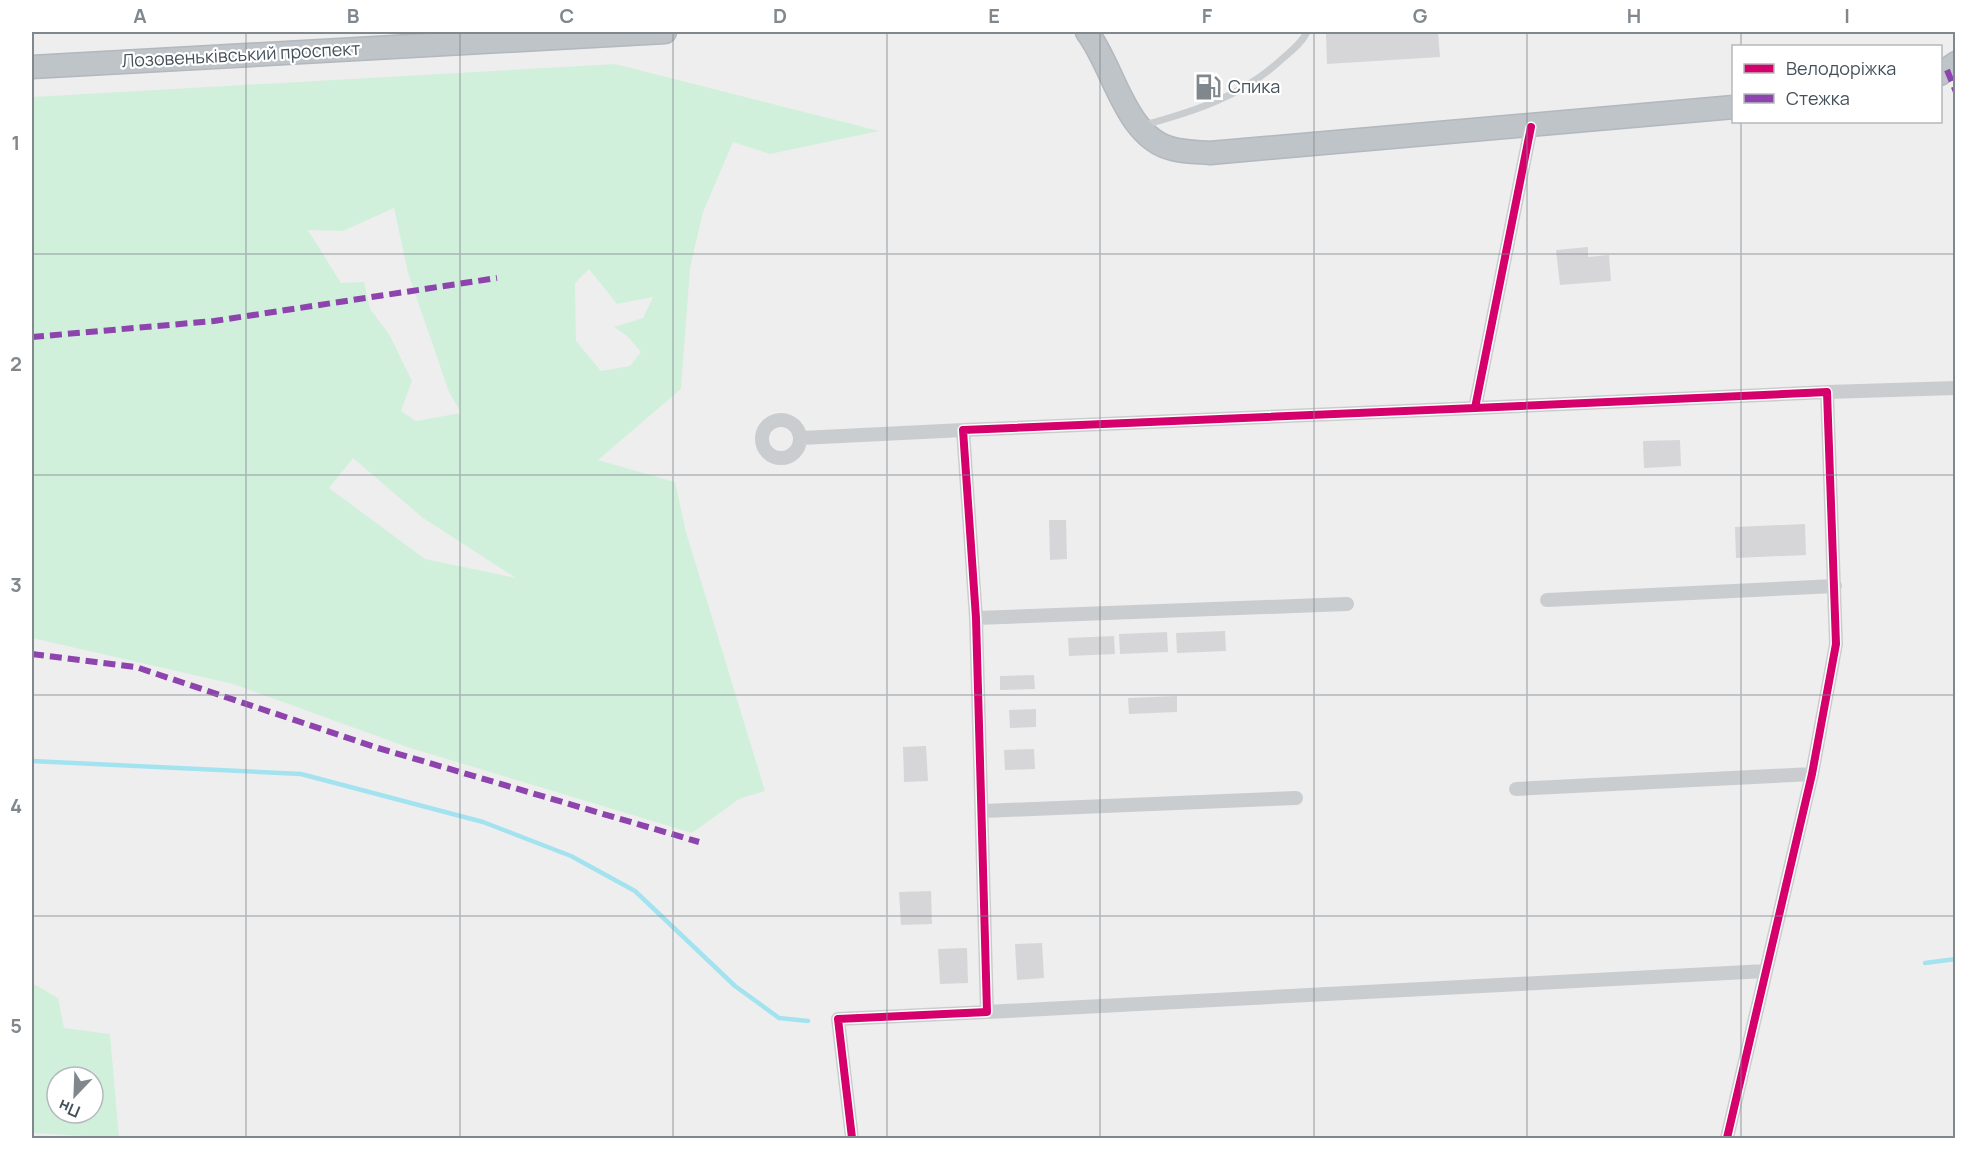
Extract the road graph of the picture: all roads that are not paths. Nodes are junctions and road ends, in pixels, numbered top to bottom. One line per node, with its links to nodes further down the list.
1 (665, 32): 5 (highway, Лозовеньківський проспект)
2 (1087, 32): 8 (highway)
3 (1306, 32): 8 (lane)
4 (1956, 63): 6 (highway)
5 (32, 67)
6 (1942, 73)
7 (1732, 107): 9 (highway)
8 (1138, 127): 9 (highway)
9 (1532, 127): 12 (street)
10 (1956, 388): 11 (street)
11 (1827, 392): 12 (street); 15 (street)
12 (1475, 408): 13 (street)
13 (963, 430): 14 (street); 18 (street)
14 (801, 438)
15 (1835, 586): 16 (street); 19 (street)
16 (1547, 600)
17 (1347, 604): 18 (street)
18 (976, 618): 22 (street)
19 (1812, 774): 20 (street); 23 (street)
20 (1516, 789)
21 (1296, 798): 22 (street)
22 (984, 811): 24 (street)
23 (1766, 971): 24 (street); 26 (street)
24 (987, 1012): 25 (street)
25 (852, 1138)
26 (1727, 1138)

